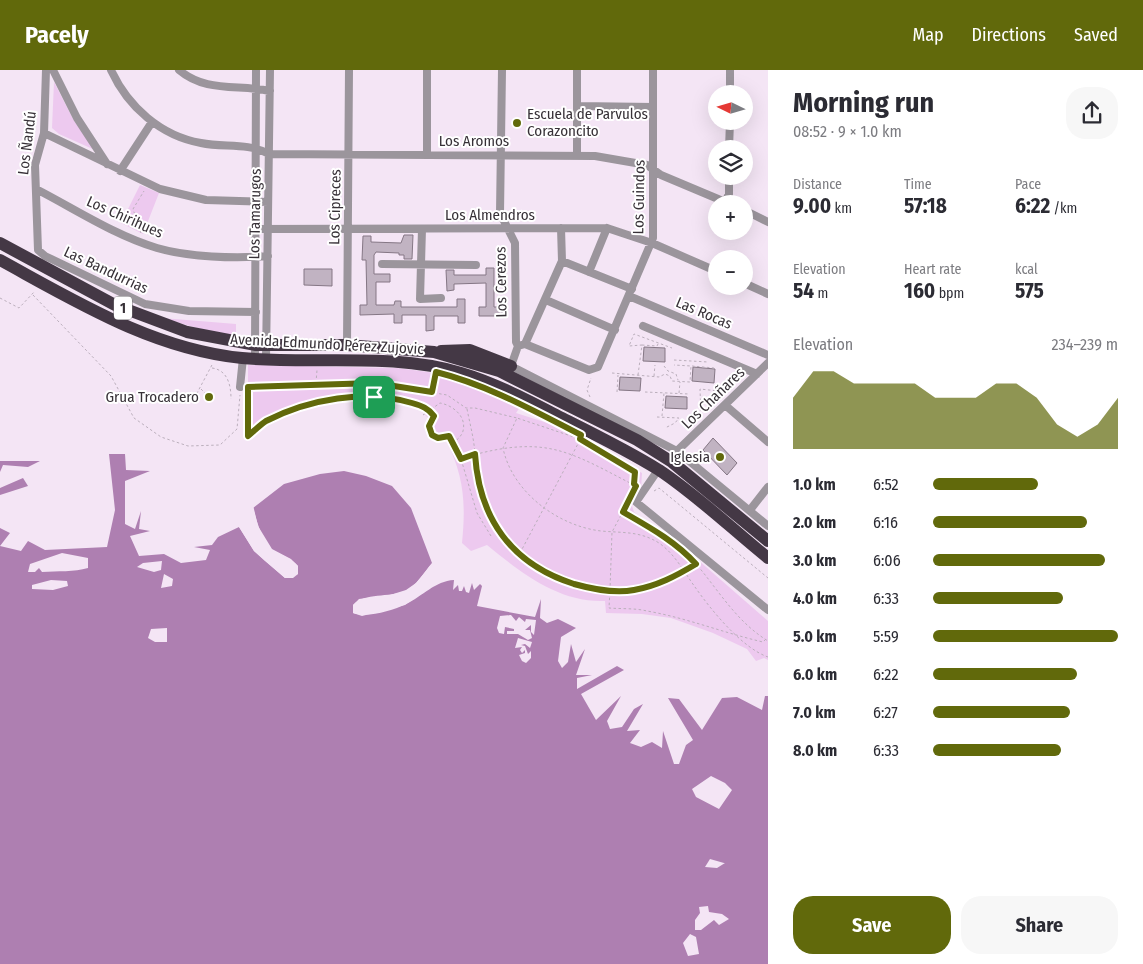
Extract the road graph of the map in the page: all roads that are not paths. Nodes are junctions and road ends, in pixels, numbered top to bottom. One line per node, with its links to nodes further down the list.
1 (46, 70): 19 (street, Los Ñandú)
2 (54, 70): 26 (street)
3 (111, 70): 18 (street)
4 (180, 70): 14 (street)
5 (256, 70): 14 (street, Los Tamarugos)
6 (270, 70): 15 (street, Los Tamarugos)
7 (349, 70): 23 (street, Los Cipreces)
8 (427, 70): 22 (street)
9 (502, 70): 24 (street, Los Cerezos)
10 (577, 70): 16 (street)
11 (653, 70): 17 (street, Los Guindos)
12 (730, 70): 13 (street)
13 (730, 85)
14 (256, 88): 15 (street); 20 (street, Los Tamarugos)
15 (270, 92): 21 (street, Los Tamarugos)
16 (578, 106): 17 (street); 25 (street)
17 (654, 107): 27 (street, Los Guindos)
18 (152, 122): 20 (street); 28 (street)
19 (44, 133): 26 (street); 29 (street, Los Ñandú)
20 (256, 147): 21 (street); 31 (street, Los Tamarugos)
21 (269, 154): 23 (street, Los Aromos); 32 (street, Los Tamarugos)
22 (427, 154): 23 (street, Los Aromos); 24 (street, Los Aromos)
23 (350, 155): 40 (street, Los Cipreces)
24 (502, 155): 25 (street, Los Aromos); 36 (street, Los Cerezos)
25 (577, 155): 27 (street, Los Aromos)
26 (108, 165): 28 (street)
27 (654, 170): 30 (street, Los Aromos); 43 (street, Los Guindos)
28 (120, 171): 31 (street)
29 (36, 189): 44 (street, Los Ñandú); 46 (street, Los Chirihues)
30 (710, 195)
31 (255, 202): 32 (street); 39 (street, Los Tamarugos)
32 (268, 202): 35 (street, Los Tamarugos)
33 (753, 214): 34 (street)
34 (768, 222)
35 (268, 227): 39 (street, Los Almendros); 40 (street, Los Almendros); 45 (street, Los Tamarugos)
36 (509, 228): 37 (street, Los Almendros); 41 (street, Los Almendros); 64 (street, Los Cerezos)
37 (561, 228): 38 (street, Los Almendros); 48 (street, Los Cerezos)
38 (607, 228): 43 (street, Los Almendros); 53 (street)
39 (255, 229): 46 (street, Los Tamarugos)
40 (348, 229): 41 (street, Los Almendros); 63 (street, Los Cipreces)
41 (422, 229): 50 (street)
42 (0, 243): 62 (highway, Avenida Edmundo Pérez Zujovic / 1)
43 (652, 243): 52 (street, Los Almendros); 55 (street, Los Guindos)
44 (38, 250): 59 (street, Las Bandurrias)
45 (268, 256): 46 (street, Los Chirihues); 62 (street, Los Tamarugos)
46 (255, 257): 59 (street, Los Tamarugos)
47 (0, 260): 67 (highway, Avenida Edmundo Pérez Zujovic / 1)
48 (562, 261): 53 (street); 58 (street, Los Cerezos)
49 (382, 264): 50 (street)
50 (422, 265): 51 (street); 57 (street)
51 (476, 265)
52 (708, 268)
53 (589, 272): 55 (street)
54 (753, 287): 56 (street)
55 (630, 293): 61 (street, Los Guindos); 66 (street, Las Rocas)
56 (768, 294)
57 (441, 298)
58 (546, 300): 61 (street); 64 (street, Los Cerezos)
59 (256, 312): 62 (street, Los Tamarugos)
60 (643, 326): 70 (street)
61 (615, 330): 64 (street, Los Guindos)
62 (261, 345): 63 (highway, Avenida Edmundo Pérez Zujovic / 1); 67 (street, Los Tamarugos)
63 (346, 345): 65 (highway, Avenida Edmundo Pérez Zujovic / 1)
64 (522, 345): 69 (street, Los Cerezos)
65 (434, 352): 69 (highway); 76 (highway, Avenida Edmundo Pérez Zujovic / 1)
66 (768, 355)
67 (255, 359): 71 (street, Los Tamarugos); 75 (highway, Avenida Edmundo Pérez Zujovic / 1)
68 (768, 363): 70 (street, Los Chañares)
69 (511, 366): 74 (street)
70 (757, 374): 72 (street, Los Chañares)
71 (240, 387)
72 (725, 405): 73 (street); 74 (street, Los Chañares)
73 (768, 442)
74 (677, 451): 78 (street)
75 (656, 473): 76 (highway); 81 (highway, Avenida Edmundo Pérez Zujovic / 1); 82 (street)
76 (704, 486): 80 (highway, Avenida Edmundo Pérez Zujovic / 1)
77 (768, 487): 78 (street)
78 (750, 510): 79 (street)
79 (768, 526)
80 (768, 541)
81 (768, 558)
82 (768, 610)

